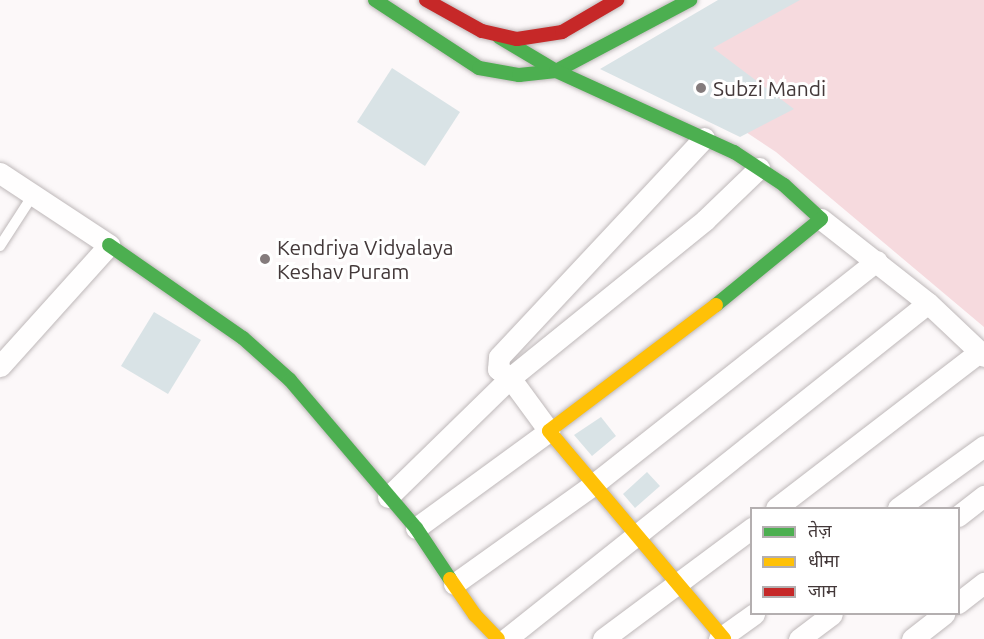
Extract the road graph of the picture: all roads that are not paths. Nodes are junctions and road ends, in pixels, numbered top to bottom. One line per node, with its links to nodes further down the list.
1 (375, 0): 6 (street)
2 (426, 0): 5 (street)
3 (617, 0): 5 (street)
4 (690, 0): 6 (street)
5 (499, 37): 6 (street)
6 (556, 70): 7 (street)
7 (704, 138): 8 (street); 18 (street)
8 (759, 168): 11 (street); 18 (street)
9 (0, 173): 10 (street)
10 (33, 195): 12 (street); 13 (lane)
11 (821, 219): 14 (street); 19 (street)
12 (109, 245): 17 (street); 23 (street)
13 (0, 246)
14 (876, 261): 15 (street); 21 (street)
15 (928, 303): 16 (street); 29 (street)
16 (981, 354): 24 (street)
17 (0, 366)
18 (510, 378): 19 (street); 23 (street)
19 (549, 431): 21 (street); 27 (street)
20 (984, 446): 25 (street)
21 (594, 483): 29 (street); 31 (street)
22 (984, 496): 26 (street)
23 (388, 497): 27 (street)
24 (777, 507)
25 (899, 507)
26 (960, 514)
27 (416, 528): 31 (street)
28 (750, 530): 32 (street)
29 (639, 535): 32 (street); 39 (street)
30 (984, 583): 33 (street)
31 (454, 584): 38 (street)
32 (677, 585): 37 (street); 40 (street)
33 (960, 601)
34 (753, 615): 37 (street)
35 (831, 615): 41 (street)
36 (943, 615): 42 (street)
37 (722, 638)
38 (498, 639)
39 (506, 639)
40 (603, 639)
41 (799, 639)
42 (912, 639)

